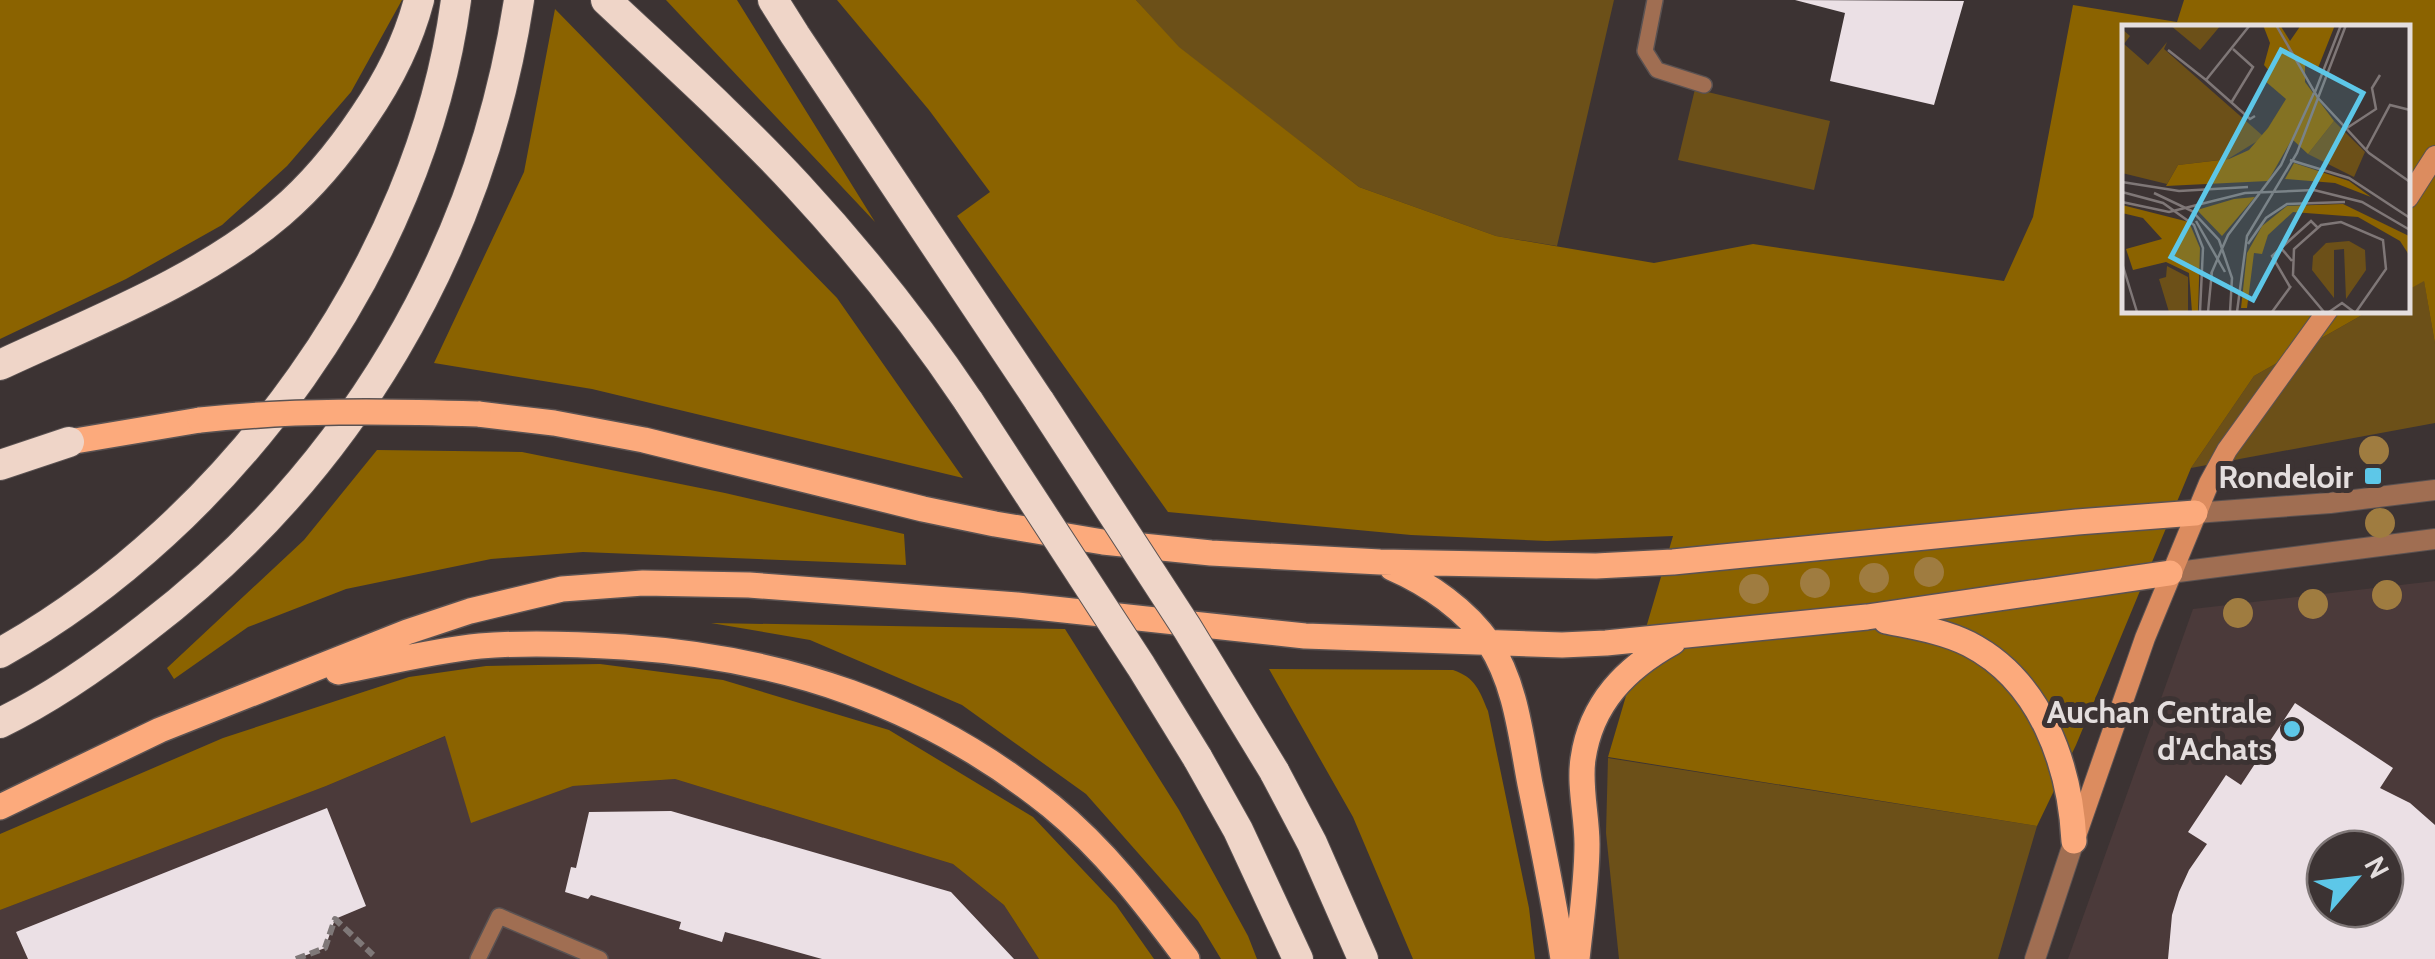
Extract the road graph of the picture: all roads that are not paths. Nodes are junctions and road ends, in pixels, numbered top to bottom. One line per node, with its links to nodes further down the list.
1 (419, 0): 11 (highway)
2 (456, 0): 23 (highway)
3 (519, 0): 25 (highway)
4 (773, 0): 32 (highway, bridge)
5 (1655, 0): 7 (lane)
6 (616, 9): 31 (highway, bridge)
7 (1704, 85)
8 (2435, 156): 9 (street)
9 (2410, 195)
10 (2327, 312): 16 (street)
11 (0, 365)
12 (70, 442): 13 (street); 14 (highway); 18 (main road, bridge)
13 (0, 453)
14 (0, 465)
15 (2435, 490): 16 (street)
16 (2195, 513): 18 (main road); 19 (street)
17 (2435, 539): 19 (street)
18 (1380, 562): 22 (main road)
19 (2170, 573): 20 (main road); 27 (street)
20 (1867, 617): 21 (main road); 27 (main road)
21 (1687, 634): 22 (main road); 34 (main road)
22 (1488, 643): 24 (main road); 33 (main road)
23 (0, 653)
24 (288, 681): 26 (main road); 30 (main road)
25 (0, 723)
26 (0, 807)
27 (2074, 841): 35 (street)
28 (478, 959): 29 (lane)
29 (600, 959)
30 (1187, 959)
31 (1298, 959)
32 (1363, 959)
33 (1563, 959)
34 (1577, 959)
35 (2035, 959)

